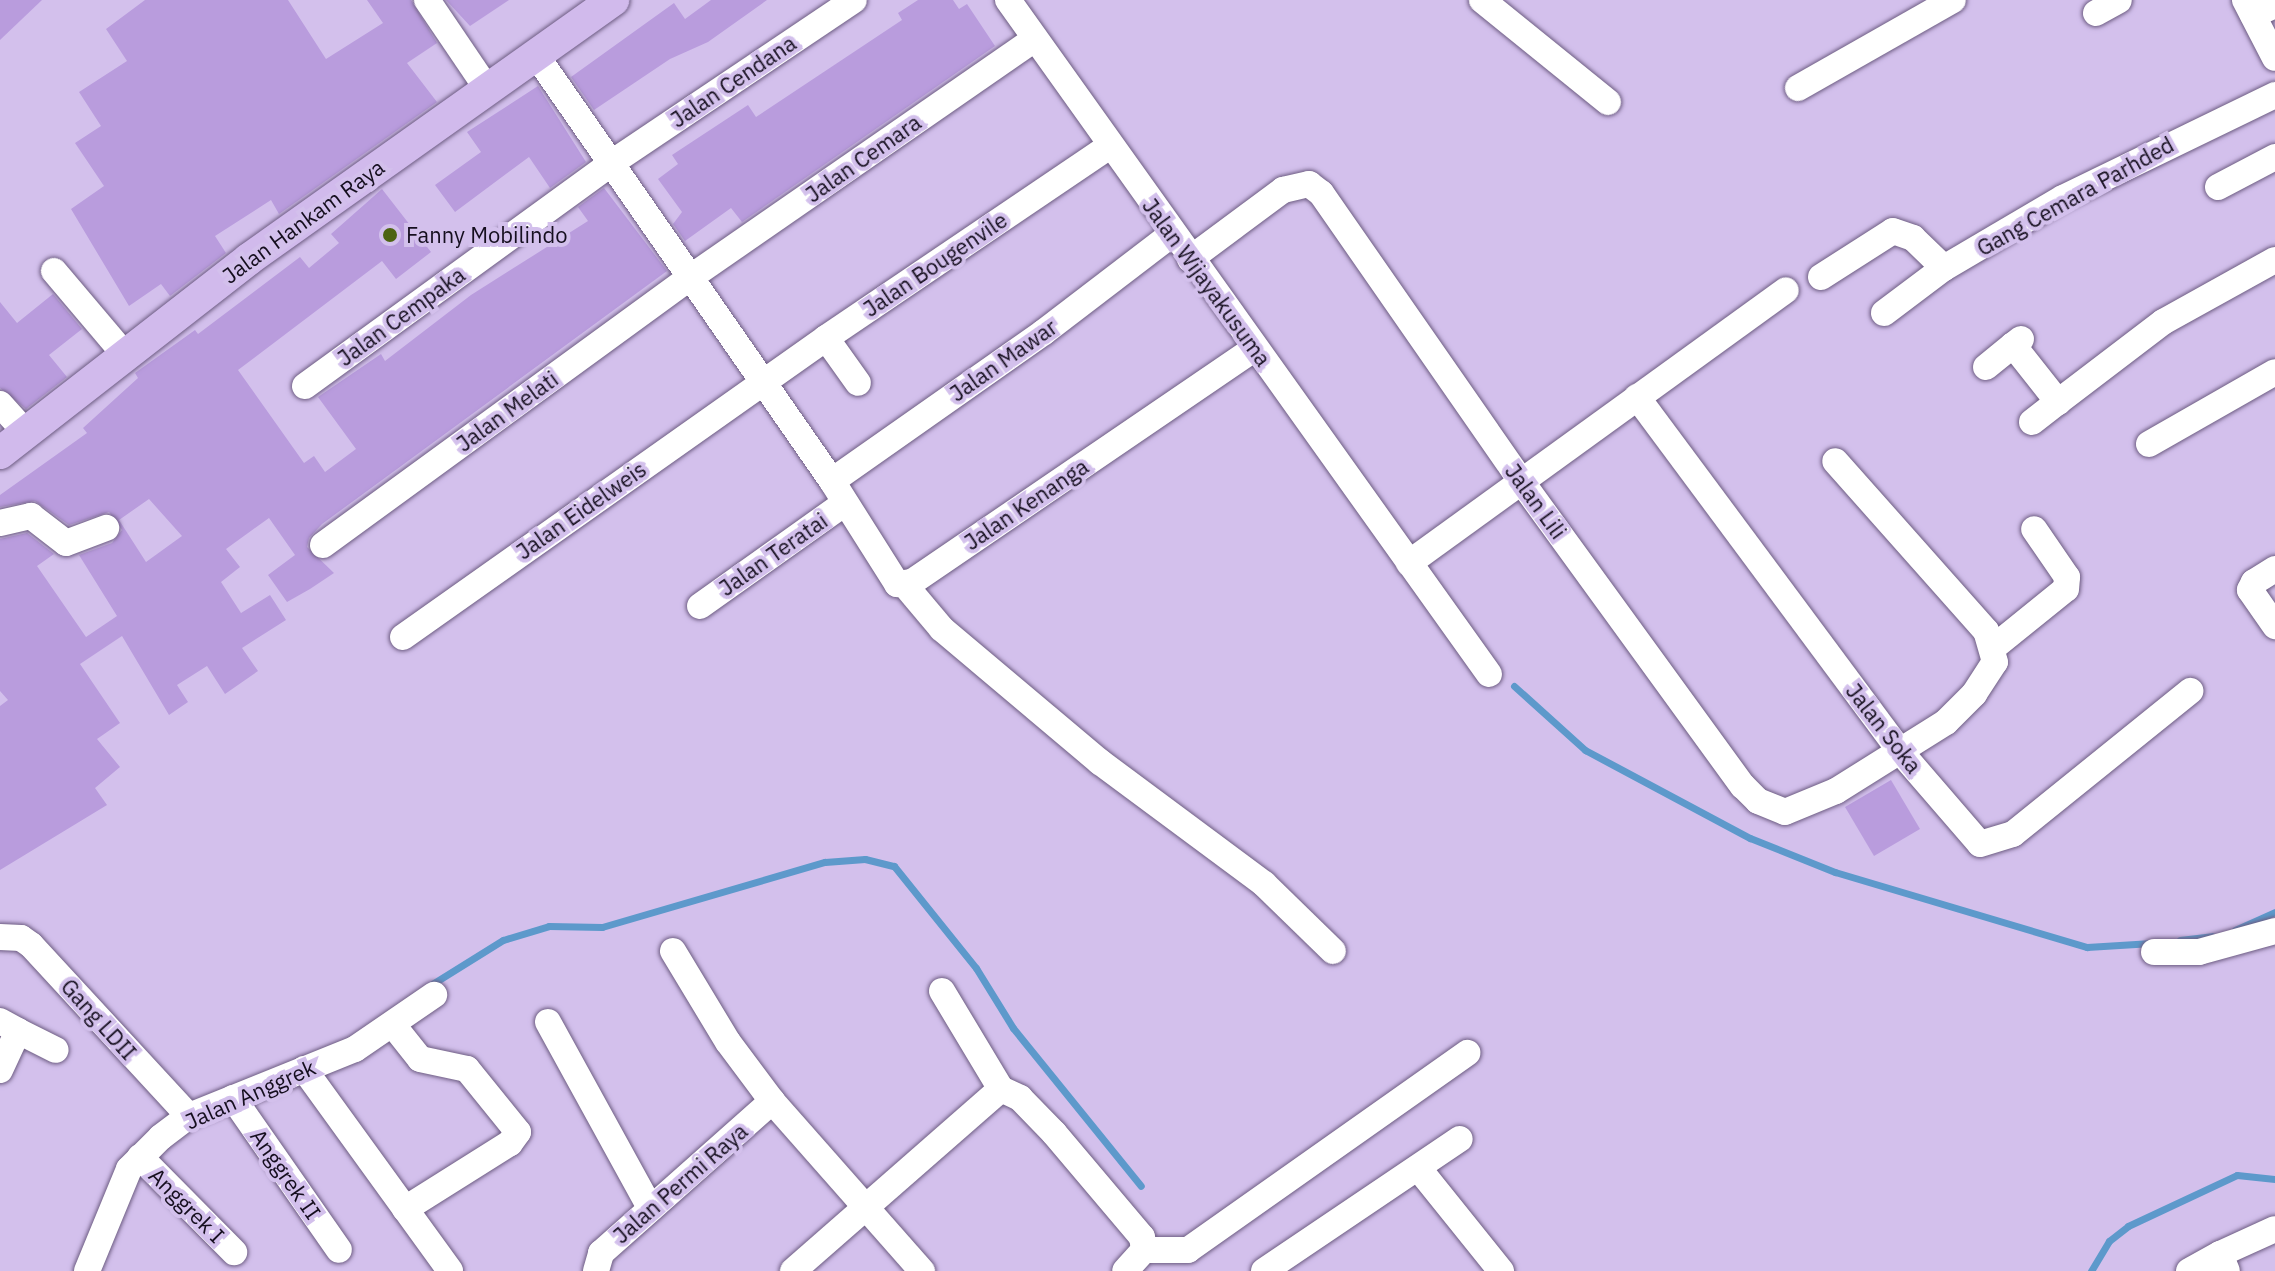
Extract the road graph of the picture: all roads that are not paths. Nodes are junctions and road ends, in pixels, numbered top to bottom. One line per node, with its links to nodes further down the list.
1 (427, 0): 12 (street)
2 (854, 0): 17 (street, Jalan Cendana)
3 (1008, 0): 8 (street, Jalan Wijayakusuma)
4 (1482, 0): 14 (street)
5 (1953, 0): 11 (street)
6 (602, 3): 10 (main road, Jalan Hankam Raya)
7 (2258, 7): 9 (street)
8 (1035, 39): 15 (street, Jalan Wijayakusuma); 24 (street, Jalan Cemara)
9 (2274, 52)
10 (536, 55): 12 (main road, Jalan Hankam Raya); 17 (street)
11 (1798, 88)
12 (488, 90): 30 (main road, Jalan Hankam Raya)
13 (2275, 95): 22 (street, Gang Cemara Parhded)
14 (1608, 102)
15 (1110, 146): 19 (street, Jalan Wijayakusuma); 28 (street, Jalan Bougenvile)
16 (2275, 157): 18 (street)
17 (613, 162): 24 (street); 35 (street, Jalan Cempaka)
18 (2218, 187)
19 (1171, 235): 20 (street, Jalan Wijayakusuma); 45 (street, Jalan Mawar)
20 (1190, 259): 29 (street, Jalan Wijayakusuma); 44 (street, Jalan Lili)
21 (2275, 260): 37 (street)
22 (1944, 268): 25 (street); 27 (street, Gang Cemara Parhded)
23 (54, 271): 30 (street)
24 (691, 277): 34 (street); 49 (street, Jalan Melati)
25 (1821, 277)
26 (1786, 290): 36 (street)
27 (1884, 313)
28 (826, 338): 33 (street); 34 (street, Jalan Bougenvile)
29 (1255, 348): 50 (street, Jalan Wijayakusuma); 52 (street, Jalan Kenanga)
30 (125, 355): 40 (main road, Jalan Hankam Raya)
31 (1986, 367): 37 (street)
32 (2275, 372): 41 (street)
33 (858, 383)
34 (760, 384): 45 (street); 55 (street, Jalan Eidelweis)
35 (305, 386)
36 (1637, 397): 44 (street); 59 (street, Jalan Soka)
37 (2058, 402): 39 (street)
38 (0, 404): 40 (street)
39 (2032, 422)
40 (25, 432): 42 (main road, Jalan Hankam Raya)
41 (2149, 444)
42 (0, 453)
43 (1835, 461): 56 (street)
44 (1521, 481): 50 (street); 59 (street, Jalan Lili)
45 (838, 492): 52 (street); 53 (street, Jalan Teratai)
46 (0, 523): 47 (street)
47 (106, 528)
48 (2034, 529): 56 (street)
49 (323, 545)
50 (1409, 563): 57 (street, Jalan Wijayakusuma)
51 (2275, 569): 54 (street)
52 (905, 585): 63 (street)
53 (700, 606)
54 (2275, 626)
55 (403, 637)
56 (1994, 647): 59 (street, Jalan Lili)
57 (1489, 674)
58 (2190, 691): 59 (street, Jalan Soka)
59 (1898, 749)
60 (2275, 931): 64 (street)
61 (0, 937): 77 (street, Gang LDII)
62 (673, 951): 76 (street)
63 (1333, 951)
64 (2154, 952)
65 (942, 991): 74 (street)
66 (434, 995): 68 (street, Jalan Anggrek)
67 (548, 1022): 83 (street)
68 (393, 1025): 72 (street, Jalan Anggrek); 82 (street)
69 (9, 1026): 70 (street); 73 (street)
70 (56, 1050)
71 (1467, 1053): 86 (street)
72 (304, 1069): 75 (street, Jalan Anggrek); 82 (street)
73 (0, 1070)
74 (1001, 1089): 81 (street); 86 (street)
75 (233, 1098): 77 (street, Jalan Anggrek); 85 (street, Anggrek II)
76 (772, 1101): 81 (street); 83 (street, Jalan Permi Raya)
77 (189, 1116): 79 (street, Jalan Anggrek)
78 (1460, 1139): 80 (street)
79 (140, 1157): 87 (street, Anggrek I); 89 (street, Jalan Anggrek)
80 (1419, 1169): 95 (street); 96 (street)
81 (866, 1205): 92 (street); 93 (street)
82 (405, 1209): 90 (street)
83 (651, 1209): 91 (street, Jalan Permi Raya)
84 (2275, 1229): 88 (street)
85 (339, 1250)
86 (1144, 1250): 94 (street)
87 (234, 1252)
88 (2224, 1262): 97 (street)
89 (87, 1271)
90 (450, 1271)
91 (596, 1271)
92 (793, 1271)
93 (922, 1271)
94 (1125, 1271)
95 (1264, 1271)
96 (1501, 1271)
97 (2189, 1271)

